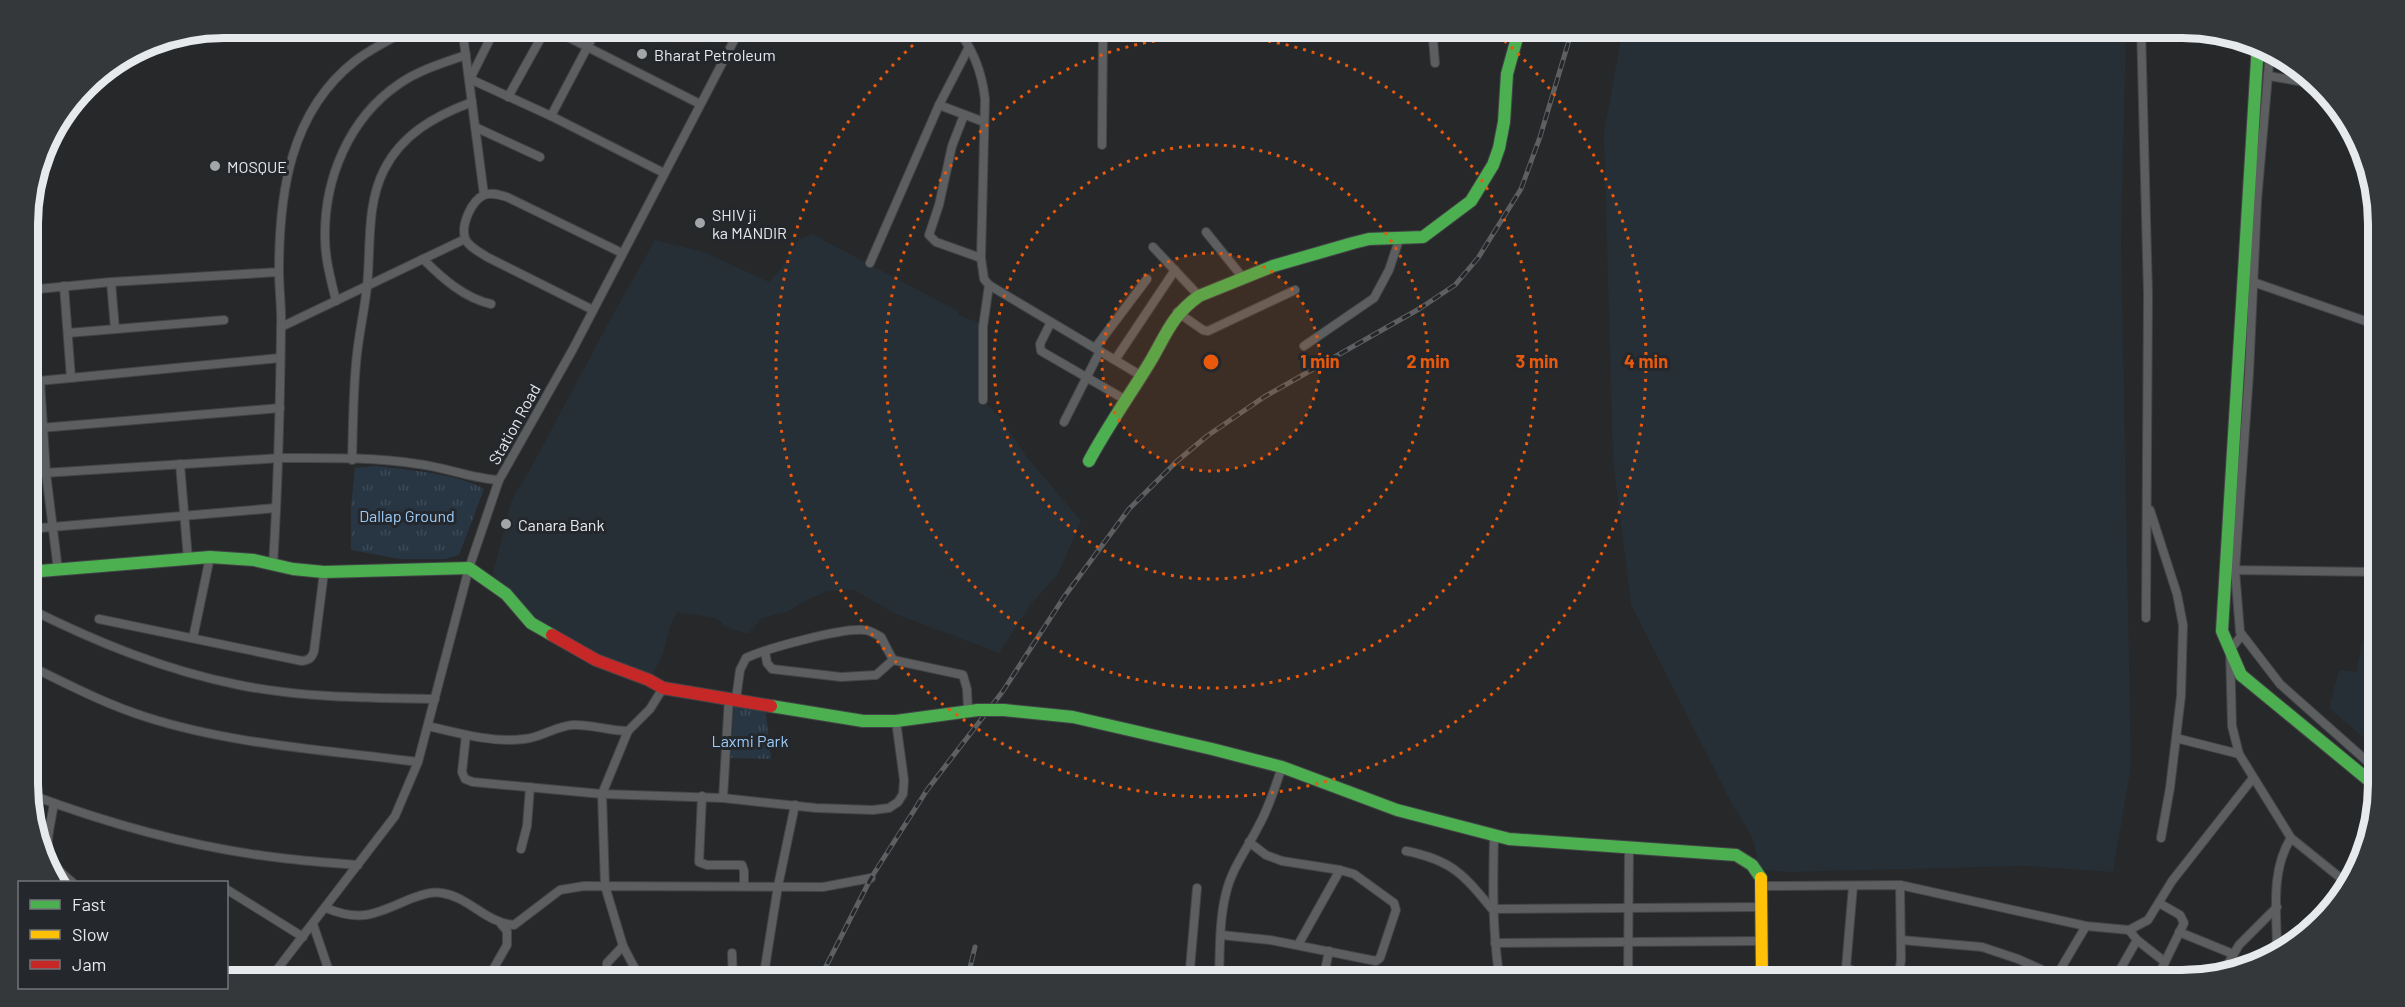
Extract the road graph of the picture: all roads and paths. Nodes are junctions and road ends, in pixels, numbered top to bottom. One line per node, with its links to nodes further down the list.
1 (395, 38): 43 (street)
2 (464, 38): 16 (street)
3 (490, 38): 20 (street)
4 (542, 38): 22 (street)
5 (569, 38): 13 (street)
6 (592, 38): 13 (street)
7 (735, 38): 24 (street, Station Road)
8 (963, 38): 14 (street)
9 (1103, 38): 30 (street)
10 (1433, 38): 18 (street)
11 (1517, 38): 36 (street)
12 (2141, 38): 85 (street)
13 (587, 47): 24 (street); 27 (street)
14 (969, 47): 25 (street); 28 (street)
15 (2257, 54): 95 (street)
16 (466, 55): 20 (street); 54 (street)
17 (2270, 60): 19 (street)
18 (1435, 63)
19 (2269, 76): 21 (street); 47 (street)
20 (470, 79): 22 (street); 23 (street)
21 (2301, 81)
22 (508, 97): 27 (street)
23 (472, 102): 29 (street); 50 (street)
24 (700, 104): 32 (street, Station Road)
25 (939, 105): 26 (street); 41 (street)
26 (964, 115): 28 (street); 39 (street)
27 (551, 116): 32 (street)
28 (984, 122): 39 (street)
29 (475, 127): 31 (street); 33 (street)
30 (1102, 145)
31 (540, 157)
32 (664, 173): 38 (street, Station Road)
33 (484, 195): 35 (street); 38 (street)
34 (1206, 232): 45 (street)
35 (465, 239): 40 (street); 56 (street)
36 (1399, 240): 45 (street); 64 (street)
37 (1154, 247): 42 (street)
38 (622, 253): 56 (street, Station Road)
39 (981, 258): 48 (street)
40 (423, 259): 50 (street); 55 (street)
41 (870, 263)
42 (1175, 270): 53 (street); 67 (street)
43 (279, 272): 46 (street); 61 (street)
44 (1146, 279): 65 (street)
45 (1244, 279): 53 (street)
46 (111, 282): 49 (street); 62 (street)
47 (2253, 282): 60 (street); 95 (street)
48 (989, 285): 59 (street); 73 (street)
49 (64, 286): 51 (street); 63 (street)
50 (367, 286): 54 (street); 79 (street)
51 (38, 289)
52 (1295, 290): 57 (street)
53 (1199, 296): 57 (street)
54 (336, 301): 61 (street)
55 (491, 304)
56 (593, 310): 84 (street, Station Road)
57 (1177, 312): 68 (street)
58 (224, 320): 62 (street)
59 (1051, 322): 65 (street); 70 (street)
60 (2368, 323)
61 (281, 327): 66 (street)
62 (115, 329): 63 (street)
63 (68, 333): 69 (street)
64 (1304, 346)
65 (1097, 350): 67 (street); 70 (street)
66 (280, 358): 69 (street); 74 (street)
67 (1115, 360): 68 (street)
68 (1140, 375): 72 (street)
69 (71, 378): 71 (street)
70 (1087, 378): 72 (street); 75 (street)
71 (40, 381): 76 (street)
72 (1124, 399): 80 (street)
73 (983, 400)
74 (280, 408): 76 (street); 78 (street)
75 (1064, 422)
76 (43, 427): 77 (street); 83 (street)
77 (38, 428)
78 (280, 458): 79 (street, Station Road); 81 (street, Station Road); 86 (street)
79 (352, 460): 84 (street, Station Road)
80 (1089, 461)
81 (180, 464): 83 (street, Station Road); 87 (street)
82 (38, 473): 83 (street, Station Road)
83 (46, 473): 88 (street)
84 (499, 480): 93 (street)
85 (2147, 501): 100 (street); 116 (street)
86 (276, 508): 87 (street); 92 (street)
87 (184, 516): 88 (street); 91 (street)
88 (53, 527): 89 (street); 94 (street)
89 (38, 529)
90 (210, 557): 91 (street); 92 (street); 103 (street)
91 (188, 559): 94 (street)
92 (273, 565): 97 (street)
93 (469, 568): 97 (street); 108 (street); 110 (street)
94 (58, 570): 96 (street)
95 (2230, 570): 98 (street); 102 (street); 104 (street)
96 (38, 572)
97 (324, 572): 103 (street)
98 (2368, 572)
99 (38, 613): 110 (street)
100 (2146, 618)
101 (99, 619): 103 (street)
102 (2242, 635): 104 (street); 119 (street)
103 (194, 638)
104 (2230, 650): 117 (street); 122 (street)
105 (765, 651): 106 (street); 106 (street); 109 (street)
106 (893, 660): 111 (street)
107 (38, 670): 118 (street)
108 (663, 688): 109 (street); 114 (street)
109 (732, 698): 112 (street); 127 (street)
110 (435, 699): 113 (street)
111 (973, 711): 112 (street); 120 (street, bridge)
112 (896, 722): 129 (street)
113 (428, 726): 115 (street); 118 (street)
114 (628, 731): 115 (street); 124 (street)
115 (466, 735): 123 (street)
116 (2176, 738): 117 (street); 131 (street)
117 (2239, 754): 121 (street)
118 (418, 762): 138 (street)
119 (2368, 762)
120 (1282, 767): 130 (street); 133 (street)
121 (2253, 778): 132 (street); 152 (street)
122 (2368, 781)
123 (530, 787): 124 (street); 136 (street)
124 (602, 794): 125 (street); 147 (street)
125 (702, 796): 127 (street); 144 (street)
126 (39, 797): 128 (street)
127 (723, 798): 129 (street)
128 (54, 803): 134 (street); 138 (street)
129 (795, 806): 148 (street)
130 (1494, 836): 135 (street); 157 (street)
131 (2161, 838)
132 (2291, 838): 142 (street); 153 (street)
133 (1249, 842): 139 (street); 163 (street)
134 (49, 845)
135 (1629, 846): 145 (street); 155 (street)
136 (521, 849)
137 (1406, 851): 157 (street)
138 (358, 865): 154 (street)
139 (1340, 870): 171 (street); 173 (street)
140 (60, 871): 143 (street)
141 (871, 878): 148 (street)
142 (2341, 878)
143 (71, 881)
144 (744, 885): 147 (street); 148 (street)
145 (1763, 885): 149 (street); 156 (street)
146 (1900, 885): 149 (street); 160 (street); 165 (street)
147 (605, 886): 159 (street); 172 (street)
148 (778, 886): 195 (street)
149 (1853, 886): 184 (street)
150 (1197, 888): 196 (street)
151 (228, 890): 164 (street)
152 (2159, 903): 161 (street); 162 (street)
153 (2277, 907): 169 (street); 175 (street)
154 (326, 908): 158 (street); 159 (street)
155 (1629, 908): 156 (street); 157 (street); 168 (street)
156 (1763, 908): 167 (street)
157 (1492, 909): 170 (street)
158 (314, 924): 164 (street); 178 (street)
159 (501, 924): 191 (street)
160 (2086, 926): 161 (street); 187 (street)
161 (2129, 930): 166 (street)
162 (2179, 932): 175 (street); 176 (street)
163 (1221, 935): 171 (street); 179 (street)
164 (303, 937): 190 (street)
165 (1901, 940): 185 (street); 186 (street)
166 (2137, 940): 176 (street); 188 (street)
167 (1763, 941): 168 (street); 183 (street)
168 (1627, 942): 170 (street); 182 (street)
169 (2277, 943)
170 (1495, 944): 181 (street)
171 (1299, 945): 173 (street)
172 (623, 946): 192 (street); 193 (street)
173 (1329, 951): 180 (street)
174 (732, 953): 194 (street)
175 (2233, 954): 177 (street)
176 (2165, 962): 189 (street)
177 (2228, 963)
178 (328, 969)
179 (1219, 969)
180 (1325, 969)
181 (1498, 969)
182 (1628, 969)
183 (1762, 969)
184 (1849, 969)
185 (1899, 969)
186 (2038, 969)
187 (2060, 969)
188 (2120, 969)
189 (2161, 969)
190 (277, 970)
191 (493, 970)
192 (607, 970)
193 (636, 970)
194 (733, 970)
195 (765, 970)
196 (1190, 970)

